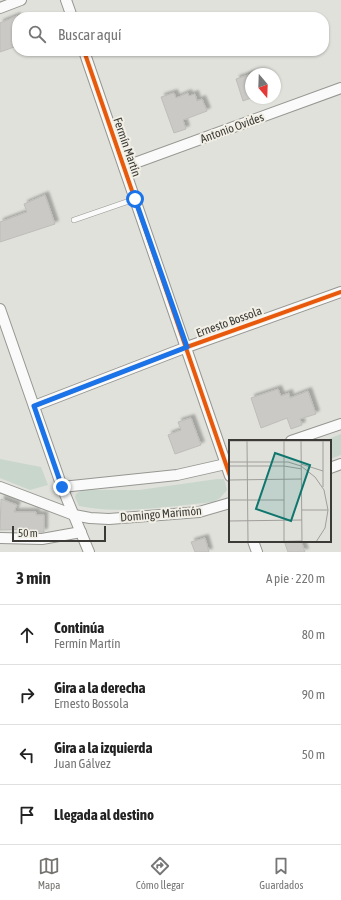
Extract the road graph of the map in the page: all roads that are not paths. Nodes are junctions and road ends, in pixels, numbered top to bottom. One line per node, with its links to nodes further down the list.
1 (21, 0): 3 (street)
2 (66, 0): 4 (street)
3 (0, 8)
4 (70, 12)
5 (86, 56): 7 (street, Fermín Martín)
6 (341, 88): 7 (street, Antonio Ovides)
7 (124, 167): 8 (street, Fermín Martín)
8 (135, 199): 9 (lane); 12 (street, Fermín Martín)
9 (74, 220)
10 (341, 292): 12 (street, Ernesto Bossola)
11 (0, 309): 13 (street)
12 (187, 347): 13 (street, Ernesto Bossola); 16 (street, Fermín Martín)
13 (34, 406): 20 (street)
14 (341, 424): 15 (street)
15 (294, 440)
16 (228, 463): 20 (street)
17 (341, 464): 18 (street)
18 (331, 468)
19 (0, 487): 22 (street, Domingo Marimón)
20 (62, 487): 22 (street)
21 (229, 503): 22 (street, Domingo Marimón)
22 (74, 515): 23 (street)
23 (81, 532): 24 (street); 26 (street)
24 (0, 538)
25 (253, 542): 27 (street)
26 (89, 552)
27 (257, 552)

